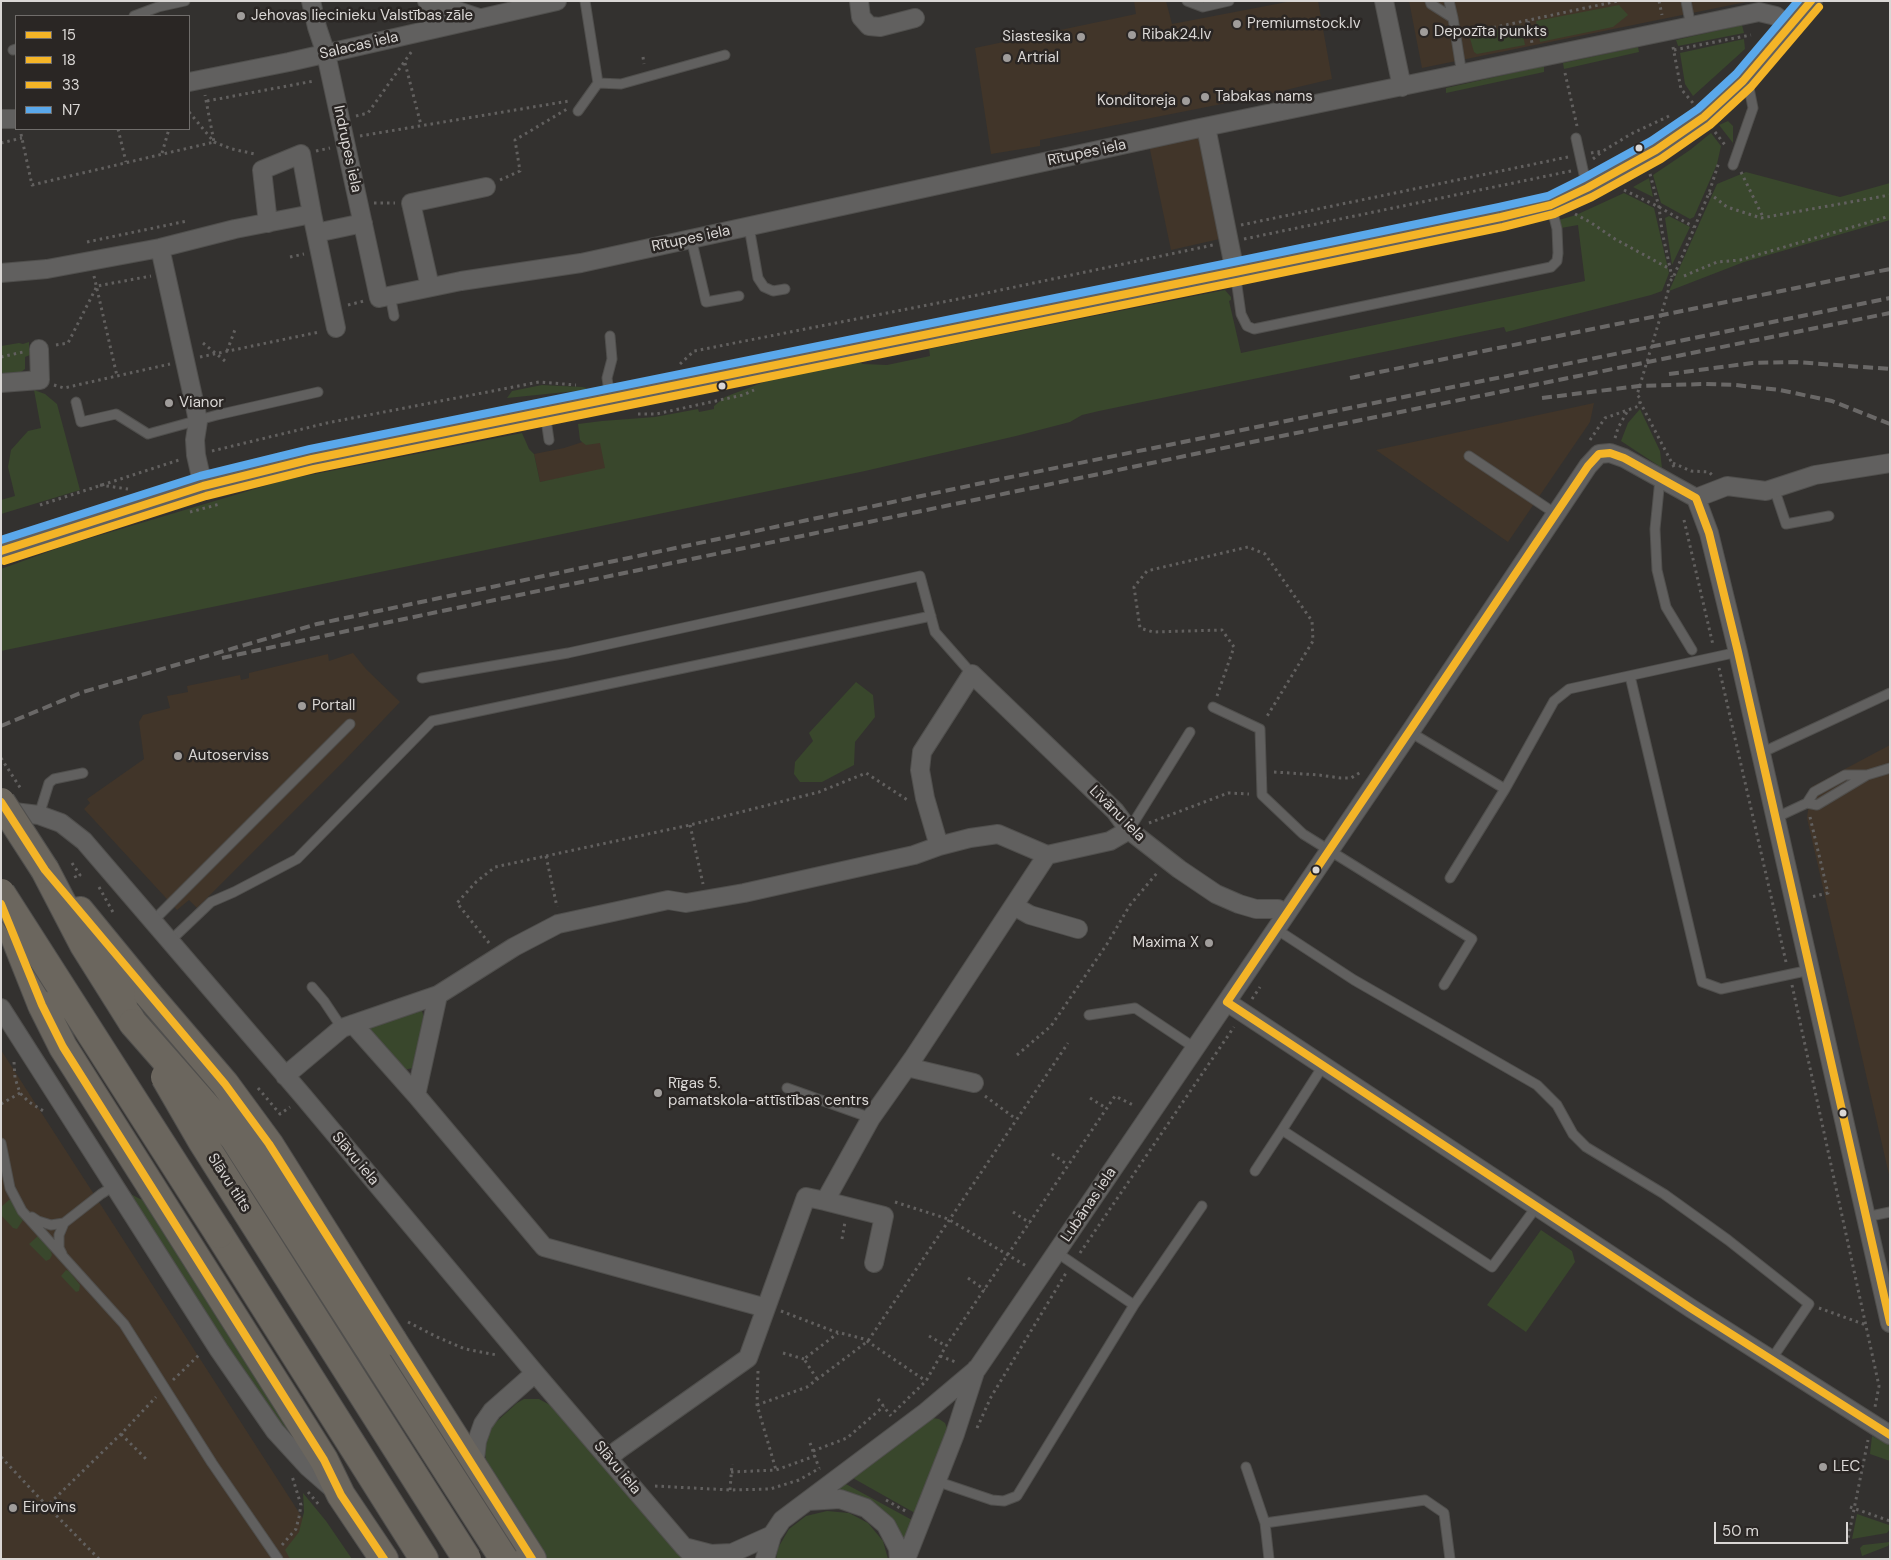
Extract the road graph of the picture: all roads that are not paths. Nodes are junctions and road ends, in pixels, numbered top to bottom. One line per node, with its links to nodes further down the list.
1 (185, 1): 14 (lane)
2 (311, 1): 20 (street, Indrupes iela)
3 (427, 1): 15 (street)
4 (557, 1): 15 (street, Salacas iela)
5 (585, 1): 25 (lane)
6 (859, 1): 16 (street)
7 (1187, 1): 8 (lane)
8 (1229, 1)
9 (1384, 1): 26 (street)
10 (1430, 1): 17 (lane)
11 (1450, 1): 17 (lane)
12 (1686, 1): 18 (lane)
13 (1811, 1): 19 (street)
14 (137, 15)
15 (480, 18): 20 (street, Salacas iela)
16 (915, 18)
17 (1452, 18): 22 (lane)
18 (1691, 27): 19 (street, Rītupes iela); 22 (street, Rītupes iela)
19 (1790, 27): 24 (street)
20 (326, 54): 23 (street, Salacas iela); 38 (street, Indrupes iela)
21 (725, 55): 25 (lane)
22 (1462, 75): 26 (street, Rītupes iela)
23 (195, 81)
24 (1744, 81): 32 (lane); 33 (street)
25 (598, 83): 27 (lane)
26 (1402, 87): 30 (street, Rītupes iela)
27 (582, 105)
28 (15, 119): 29 (street)
29 (1, 120)
30 (1206, 127): 39 (street, Rītupes iela); 44 (street)
31 (1576, 138): 33 (lane)
32 (1733, 165)
33 (1585, 178): 35 (street)
34 (486, 186): 45 (street)
35 (1551, 205): 44 (street); 44 (lane)
36 (312, 214): 37 (street); 37 (street); 40 (street)
37 (268, 222): 42 (street)
38 (363, 223): 40 (street); 48 (street, Indrupes iela)
39 (749, 227): 41 (street, Rītupes iela); 46 (lane)
40 (316, 232): 50 (street)
41 (691, 238): 45 (street, Rītupes iela); 47 (lane)
42 (160, 248): 43 (street); 58 (street)
43 (1, 272)
44 (1235, 272): 54 (street)
45 (430, 287): 48 (street, Rītupes iela)
46 (785, 290)
47 (739, 296)
48 (385, 297): 49 (lane)
49 (394, 316)
50 (337, 332)
51 (610, 336): 54 (lane)
52 (39, 349): 53 (street)
53 (1, 383)
54 (609, 391): 57 (street)
55 (318, 392): 58 (lane)
56 (76, 402): 58 (lane)
57 (545, 412): 59 (lane); 63 (street)
58 (198, 421): 63 (street)
59 (549, 440)
60 (1469, 456): 66 (lane)
61 (1890, 463): 64 (street)
62 (1660, 479): 65 (street); 66 (street, Lubānas iela); 70 (lane)
63 (204, 486): 68 (street)
64 (1774, 488): 65 (street); 67 (lane)
65 (1696, 498): 71 (street)
66 (1556, 514): 79 (street, Lubānas iela)
67 (1829, 516)
68 (1, 550)
69 (931, 616): 72 (lane); 74 (lane); 103 (lane)
70 (1692, 650)
71 (1738, 652): 73 (lane); 80 (street)
72 (972, 674): 90 (street, Līvānu iela); 91 (street)
73 (1630, 676): 84 (lane); 104 (lane)
74 (422, 678)
75 (1890, 693): 80 (lane)
76 (1213, 707): 92 (lane)
77 (350, 724): 100 (lane)
78 (1190, 732): 90 (lane)
79 (1410, 732): 84 (lane); 92 (street, Lubānas iela)
80 (1761, 753): 89 (street)
81 (1890, 768): 83 (lane)
82 (82, 773): 87 (lane)
83 (1867, 775): 86 (lane); 86 (lane)
84 (1506, 789): 95 (lane)
85 (1, 802): 94 (highway, Slāvu tilts, bridge)
86 (1807, 803): 89 (lane)
87 (40, 815): 88 (street, Slāvu iela); 100 (street, Slāvu iela)
88 (1, 816)
89 (1775, 818): 104 (street)
90 (1129, 830): 93 (street); 99 (street, Līvānu iela)
91 (939, 846): 93 (street); 107 (street)
92 (1329, 850): 99 (street, Lubānas iela); 105 (lane)
93 (1047, 855): 98 (street)
94 (62, 866): 111 (highway, Slāvu tilts); 145 (highway, bridge)
95 (1450, 878)
96 (1, 893): 153 (highway, bridge)
97 (1, 903): 146 (highway, bridge)
98 (1014, 906): 101 (street); 115 (street)
99 (1286, 913): 102 (street, Lubānas iela)
100 (153, 921): 103 (street, Slāvu iela)
101 (1078, 929)
102 (1276, 929): 108 (street, Lubānas iela); 138 (lane)
103 (170, 941): 116 (street, Slāvu iela)
104 (1810, 970): 130 (street)
105 (1444, 985)
106 (312, 987): 112 (lane)
107 (438, 995): 112 (street); 119 (street)
108 (1227, 1002): 113 (street, Lubānas iela); 114 (street)
109 (1, 1008): 124 (street)
110 (1089, 1014): 113 (lane)
111 (133, 1023): 154 (highway, Slāvu tilts, bridge); 155 (highway, bridge)
112 (348, 1026): 116 (street); 119 (street)
113 (1195, 1048): 132 (street, Lubānas iela)
114 (1323, 1066): 121 (lane); 127 (street)
115 (907, 1067): 117 (street); 120 (street)
116 (285, 1076): 140 (street, Slāvu iela)
117 (974, 1083)
118 (787, 1088): 120 (lane)
119 (416, 1095): 136 (street)
120 (870, 1118): 125 (street)
121 (1282, 1130): 123 (lane); 127 (lane)
122 (1, 1143): 128 (lane)
123 (1254, 1171)
124 (114, 1186): 131 (lane); 146 (street)
125 (825, 1201): 134 (street); 136 (street)
126 (1202, 1206): 135 (lane)
127 (1537, 1206): 138 (street)
128 (22, 1211): 131 (lane); 133 (lane)
129 (1890, 1212): 130 (lane)
130 (1866, 1217): 137 (street)
131 (64, 1223): 133 (lane)
132 (1056, 1252): 135 (lane); 139 (street, Lubānas iela)
133 (64, 1259): 151 (lane)
134 (874, 1263)
135 (1134, 1305): 144 (lane)
136 (766, 1308): 142 (street)
137 (1890, 1323)
138 (1771, 1360): 141 (street)
139 (977, 1369): 144 (street, Lubānas iela); 147 (street, Lubānas iela)
140 (535, 1373): 142 (street, Slāvu iela); 145 (street)
141 (1890, 1435)
142 (609, 1458): 150 (street, Slāvu iela)
143 (1246, 1467): 148 (lane)
144 (936, 1481): 159 (street, Lubānas iela)
145 (485, 1484): 156 (highway)
146 (341, 1495): 152 (highway)
147 (808, 1500): 149 (street, Lubānas iela); 158 (street)
148 (1265, 1523): 160 (lane); 161 (lane)
149 (772, 1535): 150 (street); 157 (street)
150 (690, 1553)
151 (276, 1556)
152 (384, 1559)
153 (424, 1559)
154 (467, 1559)
155 (504, 1559)
156 (532, 1559)
157 (765, 1559)
158 (899, 1559)
159 (906, 1559)
160 (1269, 1559)
161 (1450, 1559)

